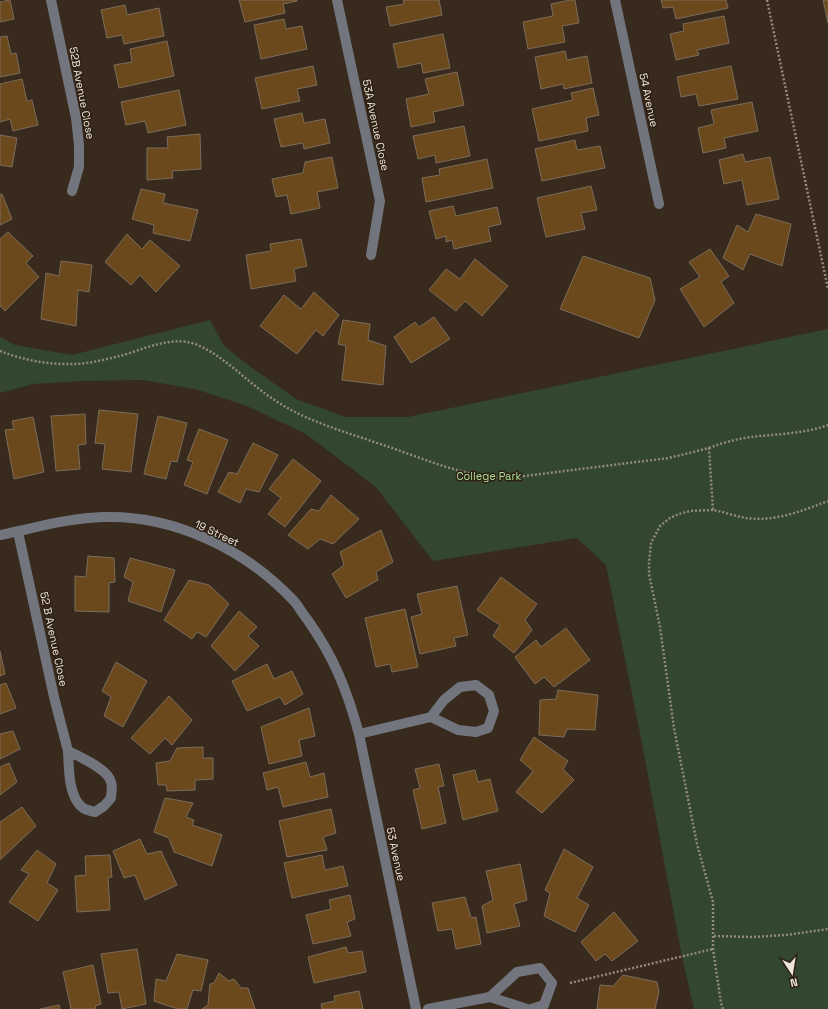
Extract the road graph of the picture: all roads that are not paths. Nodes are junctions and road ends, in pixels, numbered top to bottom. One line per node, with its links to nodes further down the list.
1 (51, 0): 4 (street, 52B Avenue Close)
2 (337, 0): 6 (street, 53A Avenue Close)
3 (616, 0): 5 (street, 54 Avenue)
4 (72, 191)
5 (660, 204)
6 (371, 255)
7 (18, 532): 8 (street, 19 Street); 9 (street, 19 Street); 12 (street, 52 B Avenue Close)
8 (0, 535)
9 (351, 703): 11 (street, 53 Avenue)
10 (431, 717): 10 (street); 11 (street)
11 (359, 734): 14 (street, 53 Avenue)
12 (68, 752): 12 (street, 52 B Avenue Close)
13 (490, 997): 15 (street); 16 (street); 17 (street)
14 (416, 1009)
15 (428, 1009)
16 (527, 1009)
17 (532, 1009)

